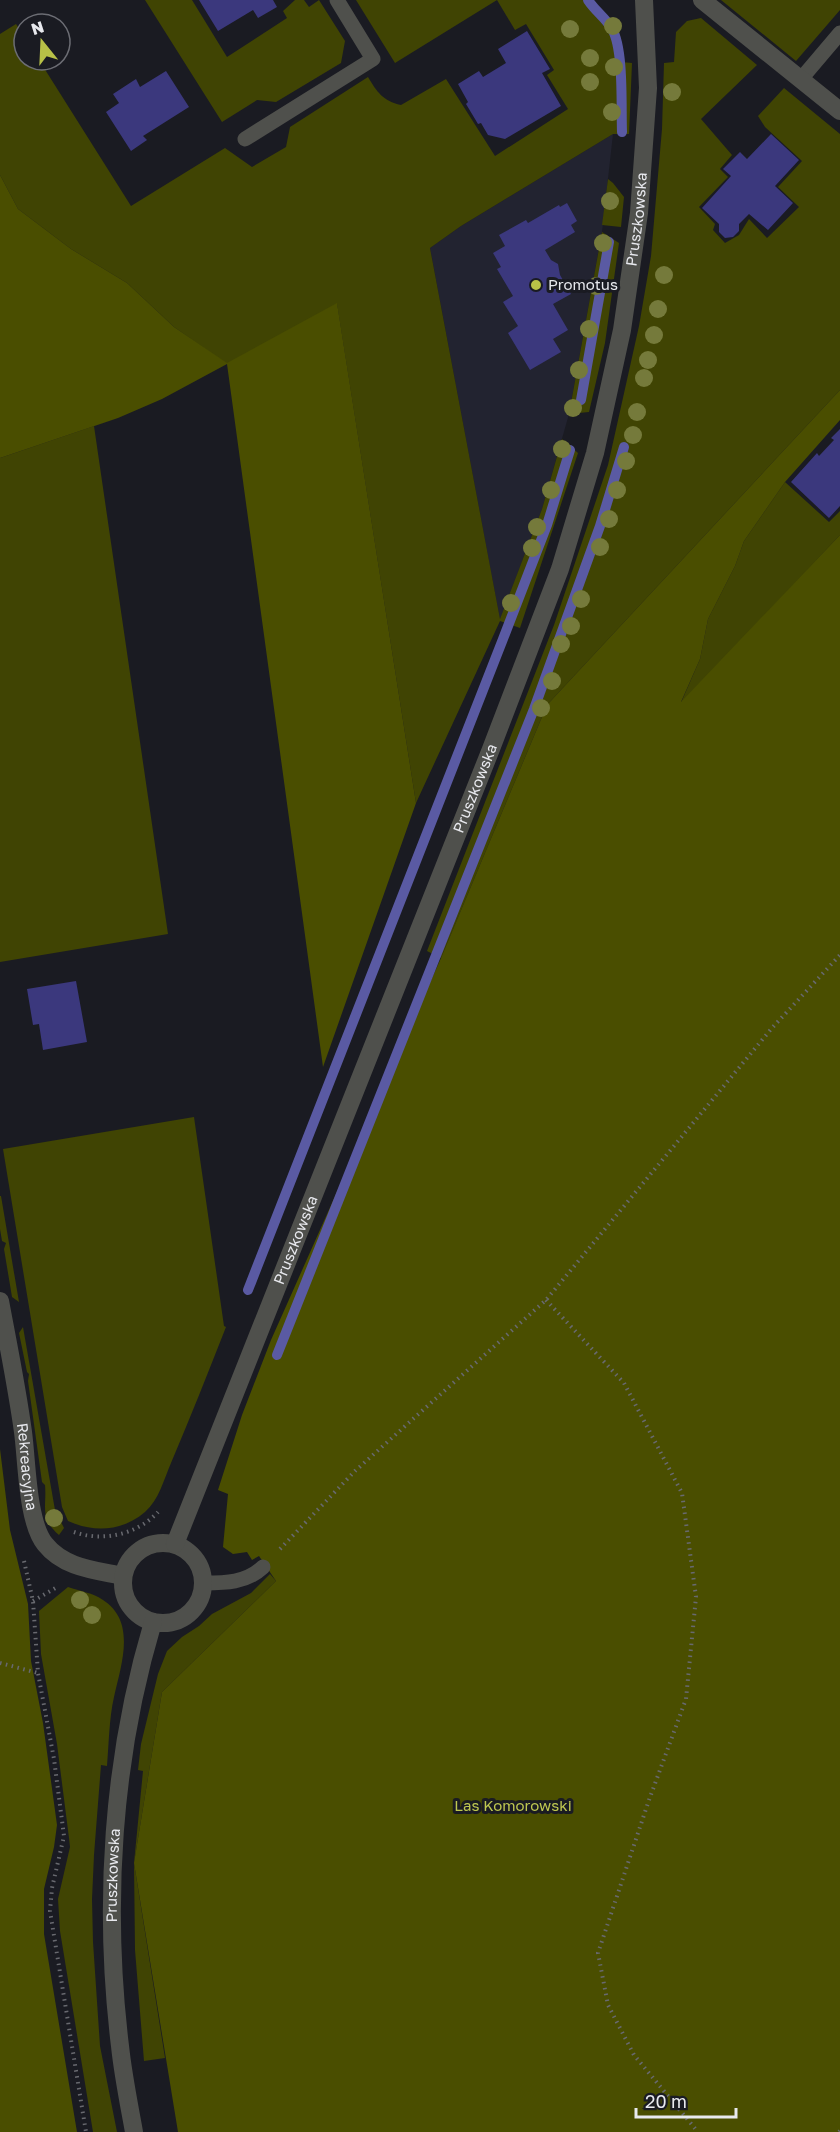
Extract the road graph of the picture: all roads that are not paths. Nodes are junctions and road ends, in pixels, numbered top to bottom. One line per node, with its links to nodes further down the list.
1 (337, 0): 7 (lane)
2 (644, 0): 9 (street, Pruszkowska)
3 (702, 0): 5 (street)
4 (840, 33): 5 (lane)
5 (801, 79): 6 (street)
6 (840, 111)
7 (245, 139)
8 (0, 1300): 11 (street, Rekreacyjna)
9 (176, 1544): 11 (street); 12 (street)
10 (263, 1567): 12 (lane)
11 (123, 1576): 13 (street)
12 (204, 1583): 13 (street)
13 (153, 1622): 14 (street, Pruszkowska)
14 (134, 2132)

